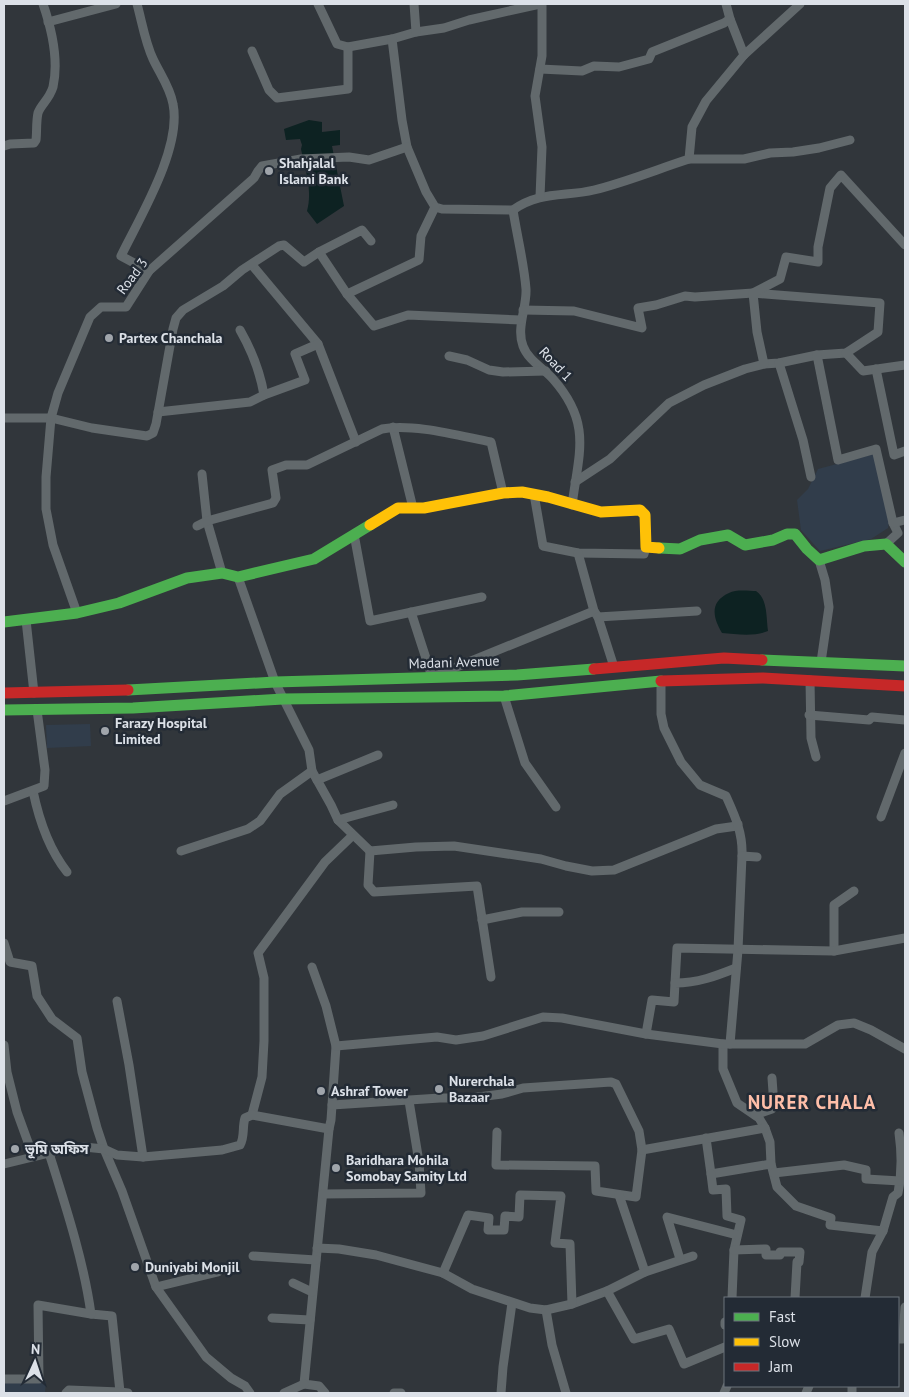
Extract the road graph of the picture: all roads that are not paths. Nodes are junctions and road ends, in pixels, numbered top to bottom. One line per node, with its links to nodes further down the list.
1 (43, 4): 10 (street)
2 (112, 4): 10 (street)
3 (137, 4): 28 (street)
4 (318, 4): 13 (street)
5 (414, 4): 11 (street)
6 (541, 4): 11 (street); 16 (street)
7 (726, 4): 9 (street)
8 (800, 4): 15 (street)
9 (730, 19): 15 (street); 16 (street)
10 (48, 22): 19 (street)
11 (416, 32): 12 (street)
12 (392, 39): 13 (street); 18 (street)
13 (348, 47): 14 (street)
14 (252, 51)
15 (744, 55): 20 (street)
16 (540, 68): 21 (street)
17 (850, 140): 20 (street)
18 (407, 147): 22 (street); 28 (street, Road 3)
19 (4, 148)
20 (689, 159): 21 (street)
21 (540, 196): 23 (street)
22 (435, 207): 23 (street); 30 (street)
23 (514, 210): 31 (street, Road 1)
24 (371, 241): 26 (street)
25 (905, 244): 29 (street)
26 (319, 252): 27 (street); 30 (street)
27 (252, 264): 34 (street); 44 (street)
28 (150, 271): 46 (street, Road 3)
29 (753, 293): 31 (street); 35 (street); 39 (street)
30 (347, 294): 32 (street)
31 (523, 310): 32 (street, Road 1)
32 (521, 320): 42 (street, Road 1)
33 (240, 330): 43 (street)
34 (318, 344): 43 (street); 48 (street)
35 (846, 353): 36 (street); 41 (street)
36 (817, 355): 38 (street); 59 (street)
37 (449, 356): 42 (street)
38 (778, 363): 39 (street); 51 (street)
39 (764, 364): 52 (street)
40 (905, 365): 41 (street)
41 (876, 369): 49 (street)
42 (546, 371): 52 (street, Road 1)
43 (264, 395): 44 (street)
44 (158, 412): 46 (street)
45 (4, 418): 46 (street)
46 (51, 418): 72 (street, Road 3)
47 (393, 427): 48 (street); 53 (street); 56 (street)
48 (356, 442): 58 (street)
49 (905, 451)
50 (202, 474): 58 (street)
51 (811, 477)
52 (575, 482): 55 (street, Road 1)
53 (504, 493): 54 (main road); 56 (main road)
54 (534, 494): 55 (main road); 64 (street)
55 (572, 504): 63 (main road)
56 (412, 508): 61 (main road)
57 (905, 520): 59 (street)
58 (207, 522): 60 (street); 67 (street)
59 (893, 524): 62 (street)
60 (197, 526)
61 (354, 534): 68 (main road); 70 (street)
62 (886, 544): 65 (main road); 66 (main road)
63 (646, 547): 64 (street); 65 (main road)
64 (578, 553): 73 (street)
65 (819, 560): 76 (street)
66 (905, 562)
67 (222, 573): 68 (main road); 72 (main road)
68 (238, 577): 82 (street)
69 (482, 597): 70 (street)
70 (411, 612): 79 (street)
71 (697, 612): 73 (street)
72 (77, 613): 74 (main road)
73 (596, 614): 78 (street); 79 (street)
74 (26, 620): 75 (main road); 85 (street)
75 (4, 622)
76 (822, 662): 77 (main road, Madani Avenue); 78 (main road, Madani Avenue)
77 (905, 666)
78 (614, 667): 79 (main road, Madani Avenue)
79 (432, 677): 82 (main road, Madani Avenue)
80 (810, 680): 81 (main road); 83 (main road); 90 (street)
81 (661, 681): 86 (main road); 103 (street)
82 (275, 682): 85 (main road, Madani Avenue); 87 (street)
83 (905, 686)
84 (4, 692): 85 (main road, Madani Avenue)
85 (34, 693)
86 (504, 696): 87 (main road); 100 (street)
87 (283, 699): 89 (main road); 95 (street)
88 (4, 710): 89 (main road)
89 (37, 710): 97 (street)
90 (809, 715): 91 (street); 94 (street)
91 (905, 720)
92 (905, 753): 101 (street)
93 (378, 756): 96 (street)
94 (816, 757)
95 (312, 771): 96 (street); 105 (street)
96 (317, 780): 102 (street)
97 (33, 791): 98 (street); 109 (street)
98 (4, 801)
99 (393, 805): 102 (street)
100 (556, 807)
101 (881, 817)
102 (338, 820): 104 (street)
103 (738, 824): 106 (street); 107 (street)
104 (352, 836): 106 (street); 130 (street)
105 (181, 851)
106 (370, 851): 112 (street)
107 (742, 856): 108 (street); 115 (street)
108 (757, 857)
109 (67, 872)
110 (854, 891): 116 (street)
111 (559, 912): 112 (street)
112 (482, 920): 119 (street)
113 (905, 938): 116 (street)
114 (4, 943): 137 (street)
115 (738, 950): 116 (street); 118 (street); 120 (street)
116 (834, 951)
117 (312, 967): 125 (street)
118 (736, 968): 120 (street); 123 (street)
119 (491, 977)
120 (675, 983): 122 (street)
121 (117, 1001): 141 (street)
122 (646, 1034): 123 (street); 125 (street)
123 (726, 1044): 126 (street); 131 (street)
124 (4, 1045): 140 (street)
125 (336, 1046): 129 (street)
126 (905, 1050)
127 (772, 1078): 131 (street)
128 (409, 1101): 129 (street); 138 (street); 147 (street)
129 (332, 1105): 133 (street)
130 (252, 1115): 133 (street); 141 (street)
131 (755, 1115): 132 (street)
132 (765, 1128): 136 (street); 143 (street)
133 (329, 1129): 147 (street)
134 (497, 1132): 148 (street)
135 (899, 1133): 146 (street)
136 (706, 1138): 138 (street); 145 (street)
137 (104, 1149): 139 (street); 141 (street); 161 (street)
138 (642, 1150): 148 (street)
139 (49, 1154): 140 (street); 171 (street)
140 (33, 1156): 142 (street)
141 (143, 1157)
142 (4, 1164)
143 (771, 1164): 144 (street); 145 (street)
144 (774, 1173): 146 (street); 149 (street)
145 (711, 1174): 150 (street)
146 (900, 1181): 149 (street)
147 (324, 1194): 151 (street)
148 (619, 1195): 158 (street)
149 (883, 1231): 166 (street)
150 (737, 1235): 152 (street); 155 (street)
151 (317, 1248): 156 (street); 159 (street)
152 (734, 1250): 164 (street); 165 (street)
153 (253, 1256): 156 (street)
154 (692, 1256): 155 (street)
155 (680, 1259): 158 (street)
156 (316, 1260): 163 (street)
157 (218, 1272): 161 (street)
158 (645, 1272): 162 (street)
159 (443, 1273): 167 (street); 168 (street)
160 (293, 1283): 163 (street)
161 (156, 1286): 180 (street)
162 (607, 1291): 168 (street); 175 (street)
163 (312, 1292): 173 (street)
164 (732, 1297)
165 (795, 1297)
166 (865, 1297)
167 (512, 1303): 170 (street); 185 (street)
168 (572, 1304): 170 (street)
169 (905, 1307): 174 (street)
170 (546, 1310): 186 (street)
171 (91, 1314): 176 (street); 179 (street)
172 (272, 1318): 173 (street)
173 (310, 1320): 177 (street)
174 (899, 1339)
175 (724, 1347)
176 (4, 1378)
177 (304, 1384): 181 (street); 182 (street)
178 (66, 1393): 179 (street)
179 (124, 1393)
180 (250, 1393)
181 (284, 1393)
182 (325, 1393)
183 (394, 1393): 184 (street)
184 (401, 1393)
185 (501, 1393)
186 (566, 1393)

